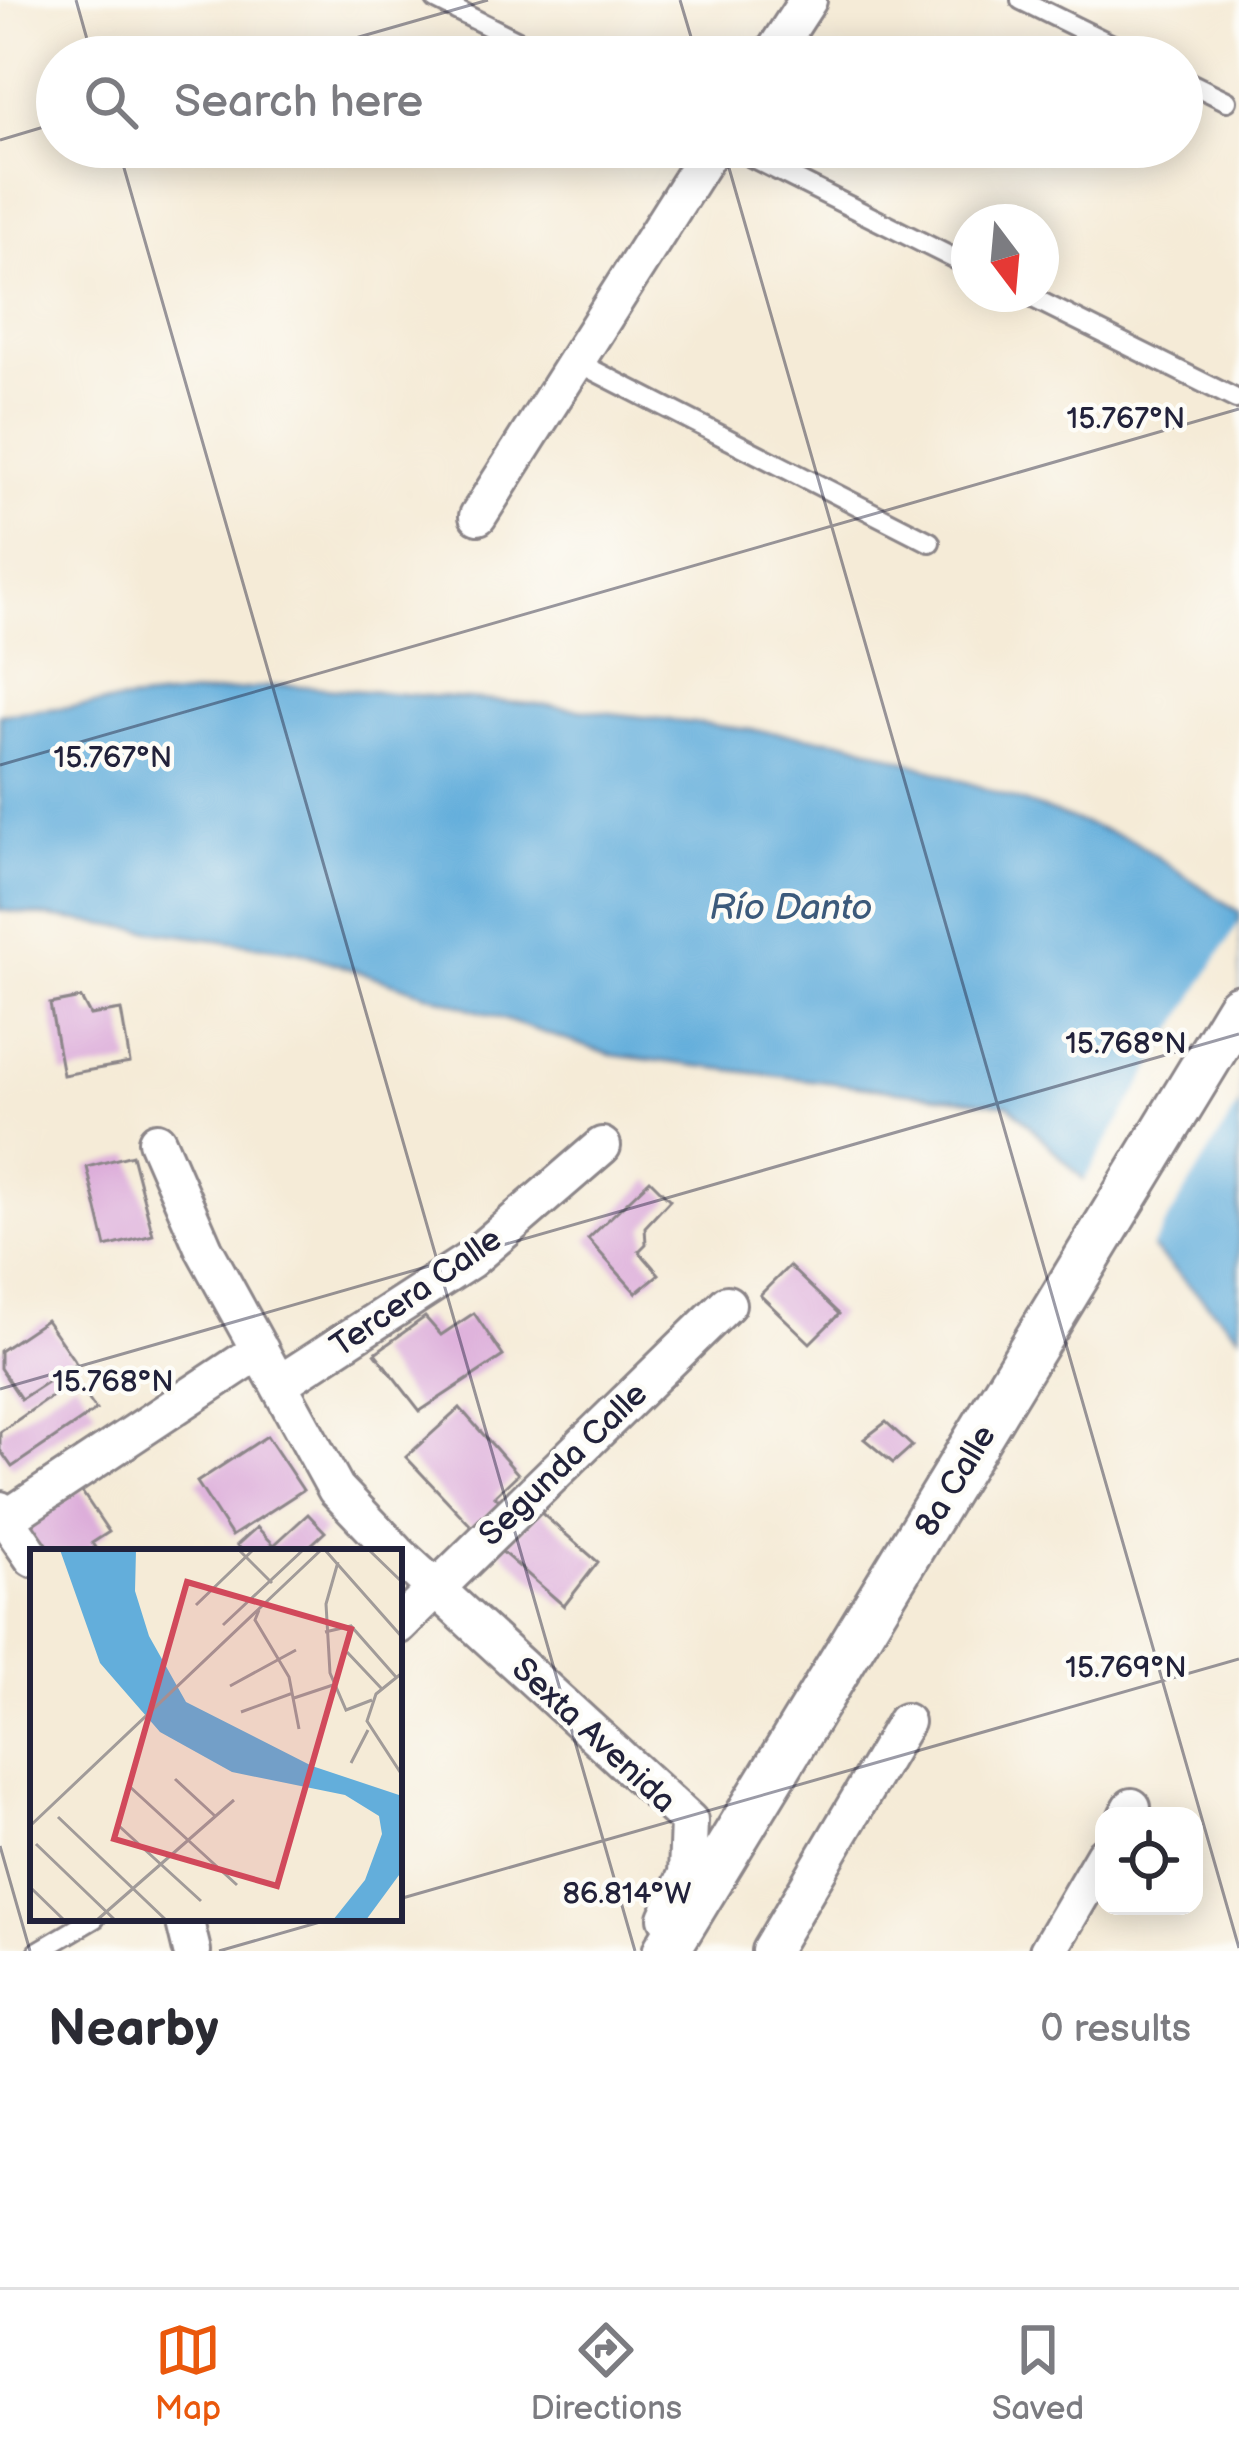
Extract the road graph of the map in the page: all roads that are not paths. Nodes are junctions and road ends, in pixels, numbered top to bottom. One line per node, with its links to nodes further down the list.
1 (436, 0): 4 (lane)
2 (808, 0): 5 (street)
3 (1022, 0): 6 (lane)
4 (508, 36)
5 (785, 36)
6 (1095, 36)
7 (1203, 89): 8 (lane)
8 (1227, 101)
9 (699, 168): 13 (street)
10 (772, 168): 11 (lane)
11 (951, 257)
12 (1059, 311): 14 (lane)
13 (577, 362): 15 (street); 16 (lane)
14 (1236, 400)
15 (478, 516)
16 (930, 542)
17 (1239, 1008): 36 (street, 8a Calle)
18 (157, 1141): 21 (street, Sexta Avenida)
19 (602, 1146): 22 (street, Tercera Calle)
20 (727, 1304): 27 (street, Segunda Calle)
21 (260, 1350): 22 (street, Sexta Avenida); 23 (street)
22 (279, 1384): 24 (street, Sexta Avenida)
23 (4, 1514): 25 (street)
24 (392, 1549)
25 (30, 1553)
26 (402, 1559): 27 (street, Sexta Avenida)
27 (433, 1589): 28 (street, Segunda Calle); 35 (street, Sexta Avenida)
28 (402, 1621)
29 (905, 1722): 37 (street)
30 (1095, 1870): 38 (street)
31 (90, 1921): 33 (lane)
32 (185, 1921): 34 (street)
33 (39, 1951)
34 (192, 1951)
35 (652, 1951)
36 (666, 1951)
37 (770, 1951)
38 (1048, 1951)

